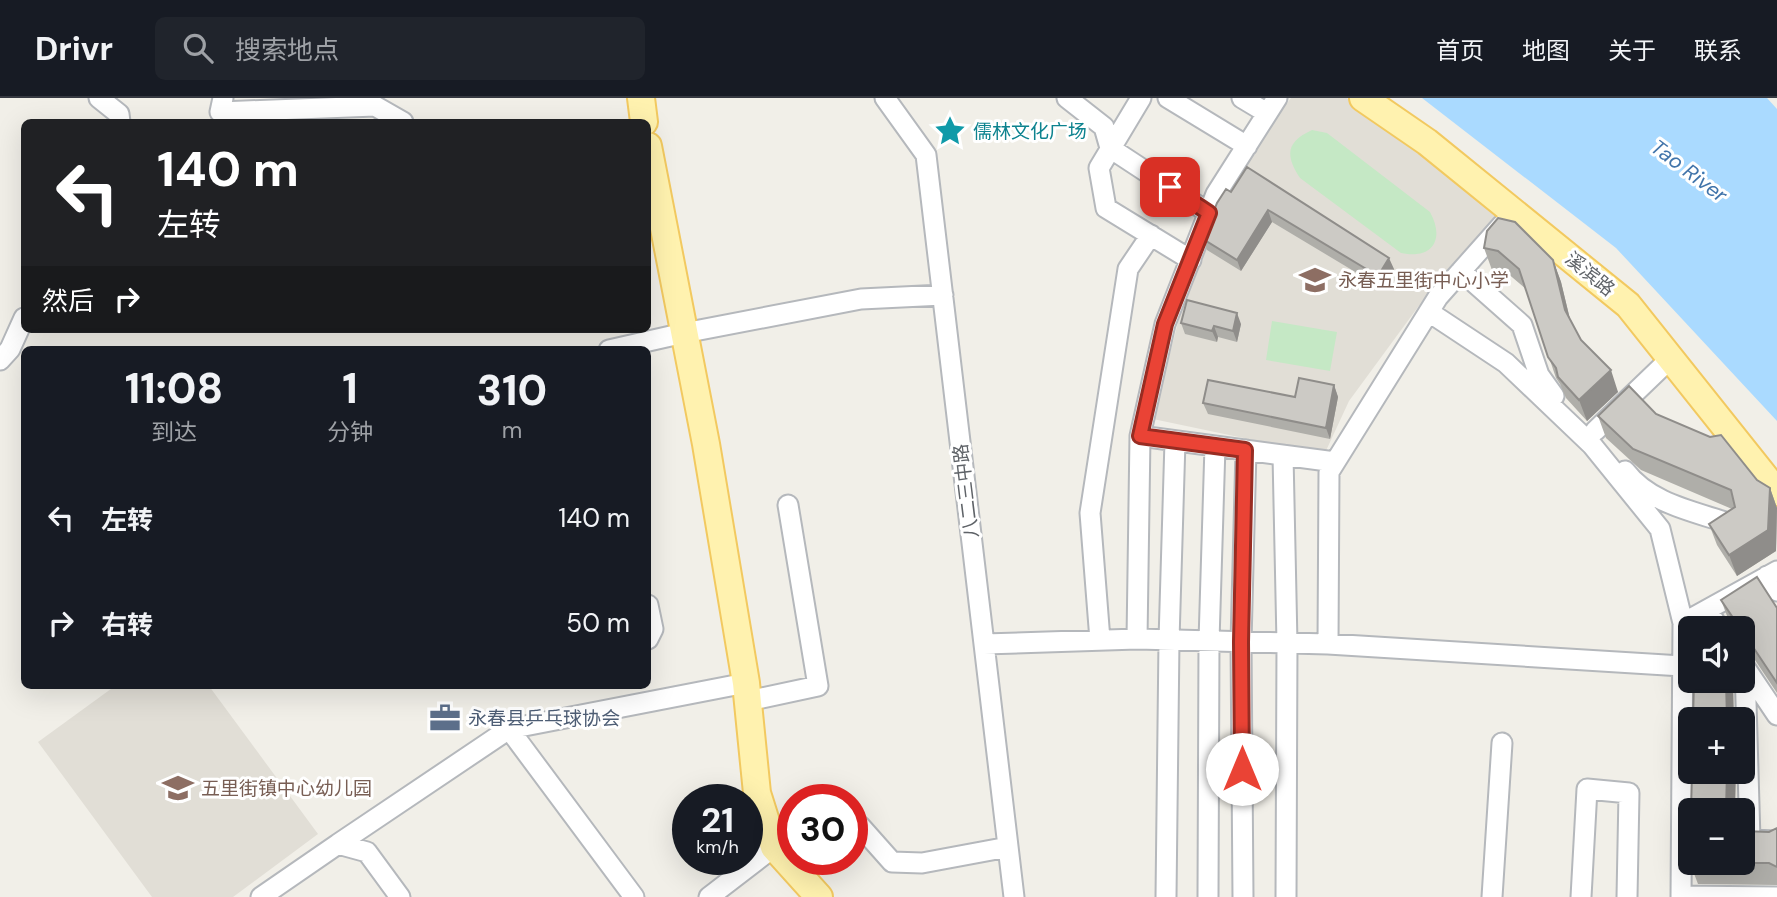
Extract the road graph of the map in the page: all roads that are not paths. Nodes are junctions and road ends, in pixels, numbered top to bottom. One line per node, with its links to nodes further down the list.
1 (99, 98): 11 (street)
2 (223, 98): 12 (street)
3 (641, 98): 13 (main road)
4 (885, 98): 22 (street, 八二三中路)
5 (1067, 98): 15 (street)
6 (1141, 98): 15 (street)
7 (1168, 98): 14 (street)
8 (1242, 98): 10 (street)
9 (1363, 98): 17 (main road, 溪滨路)
10 (1272, 106): 14 (street)
11 (120, 119)
12 (398, 119)
13 (644, 119)
14 (1247, 146): 18 (street)
15 (1110, 148): 18 (street); 19 (street)
16 (651, 162): 25 (main road)
17 (1514, 212): 21 (street); 27 (main road, 溪滨路)
18 (1209, 213): 20 (street)
19 (1151, 235): 20 (street); 45 (street)
20 (1191, 260): 30 (street)
21 (1461, 271): 23 (street); 29 (street)
22 (943, 295): 25 (street); 50 (street, 八二三中路)
23 (1429, 312): 35 (street); 41 (street)
24 (21, 325): 28 (street)
25 (684, 333): 26 (street); 54 (main road)
26 (627, 346)
27 (1671, 358): 29 (street); 36 (main road, 溪滨路)
28 (0, 360)
29 (1595, 431): 38 (street)
30 (1140, 436): 31 (street); 44 (street)
31 (1175, 441): 32 (street); 46 (street)
32 (1214, 446): 33 (street); 47 (street)
33 (1245, 450): 34 (street); 48 (street)
34 (1283, 455): 35 (street); 49 (street)
35 (1335, 462): 51 (street)
36 (1777, 492)
37 (788, 505): 54 (street)
38 (1728, 523)
39 (1774, 579): 40 (street)
40 (1707, 610): 42 (street); 43 (street)
41 (1681, 616)
42 (1697, 616)
43 (1711, 616)
44 (1137, 639): 45 (street); 46 (street)
45 (1100, 640): 50 (street)
46 (1169, 640): 47 (street); 74 (street)
47 (1209, 641): 48 (street); 75 (street)
48 (1241, 642): 49 (street); 76 (street)
49 (1287, 643): 51 (street); 77 (street)
50 (984, 644): 64 (street, 八二三中路)
51 (1328, 644): 52 (street)
52 (1678, 667)
53 (1755, 682): 57 (street)
54 (747, 692): 58 (street); 61 (main road)
55 (1682, 693): 67 (street)
56 (1745, 693): 62 (street)
57 (1777, 715)
58 (509, 729): 63 (street); 70 (street)
59 (1502, 743): 78 (street)
60 (868, 835): 64 (street)
61 (777, 836)
62 (1777, 841)
63 (338, 844): 68 (street); 69 (street)
64 (1008, 847): 73 (street, 八二三中路)
65 (777, 862): 71 (street)
66 (801, 875): 72 (main road)
67 (1681, 896): 81 (street)
68 (261, 897)
69 (400, 897)
70 (634, 897)
71 (709, 897)
72 (819, 897)
73 (1014, 897)
74 (1166, 897)
75 (1208, 897)
76 (1242, 897)
77 (1286, 897)
78 (1492, 897)
79 (1581, 897): 80 (street)
80 (1627, 897)
81 (1751, 897): 82 (street)
82 (1777, 897)

